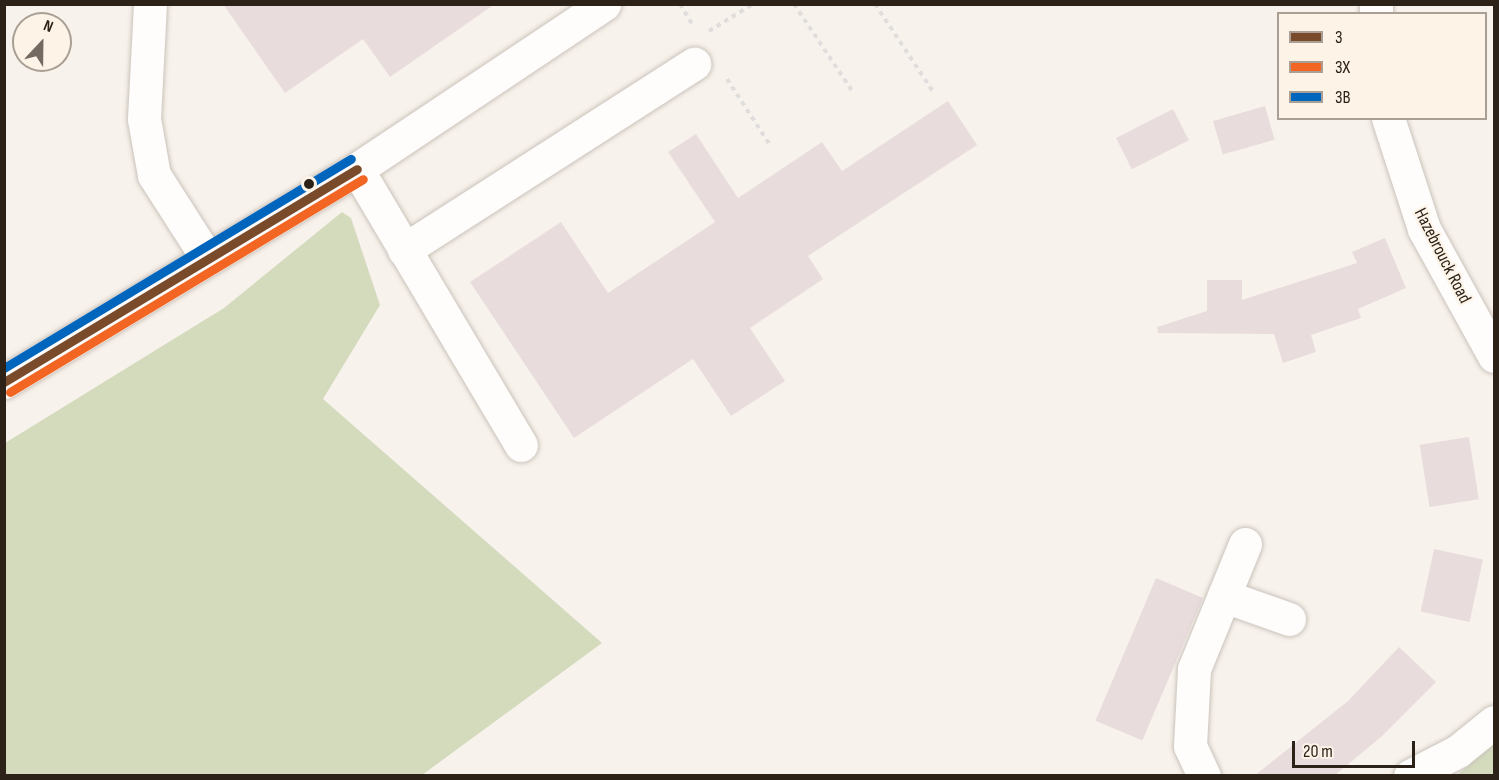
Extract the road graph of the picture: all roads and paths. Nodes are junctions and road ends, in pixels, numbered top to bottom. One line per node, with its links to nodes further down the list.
1 (150, 4): 12 (street)
2 (604, 4): 10 (street)
3 (753, 4): 6 (path)
4 (794, 4): 7 (path)
5 (875, 4): 8 (path)
6 (697, 50): 11 (street)
7 (853, 92)
8 (934, 93)
9 (1389, 120): 13 (street, Hazebrouck Road)
10 (357, 169): 11 (street); 12 (street)
11 (404, 250): 15 (street)
12 (207, 258): 14 (street)
13 (1494, 356)
14 (4, 382)
15 (521, 445)
16 (1245, 544): 17 (street)
17 (1224, 596): 18 (street); 20 (street)
18 (1289, 619)
19 (1494, 722): 21 (street)
20 (1204, 776)
21 (1410, 776)

